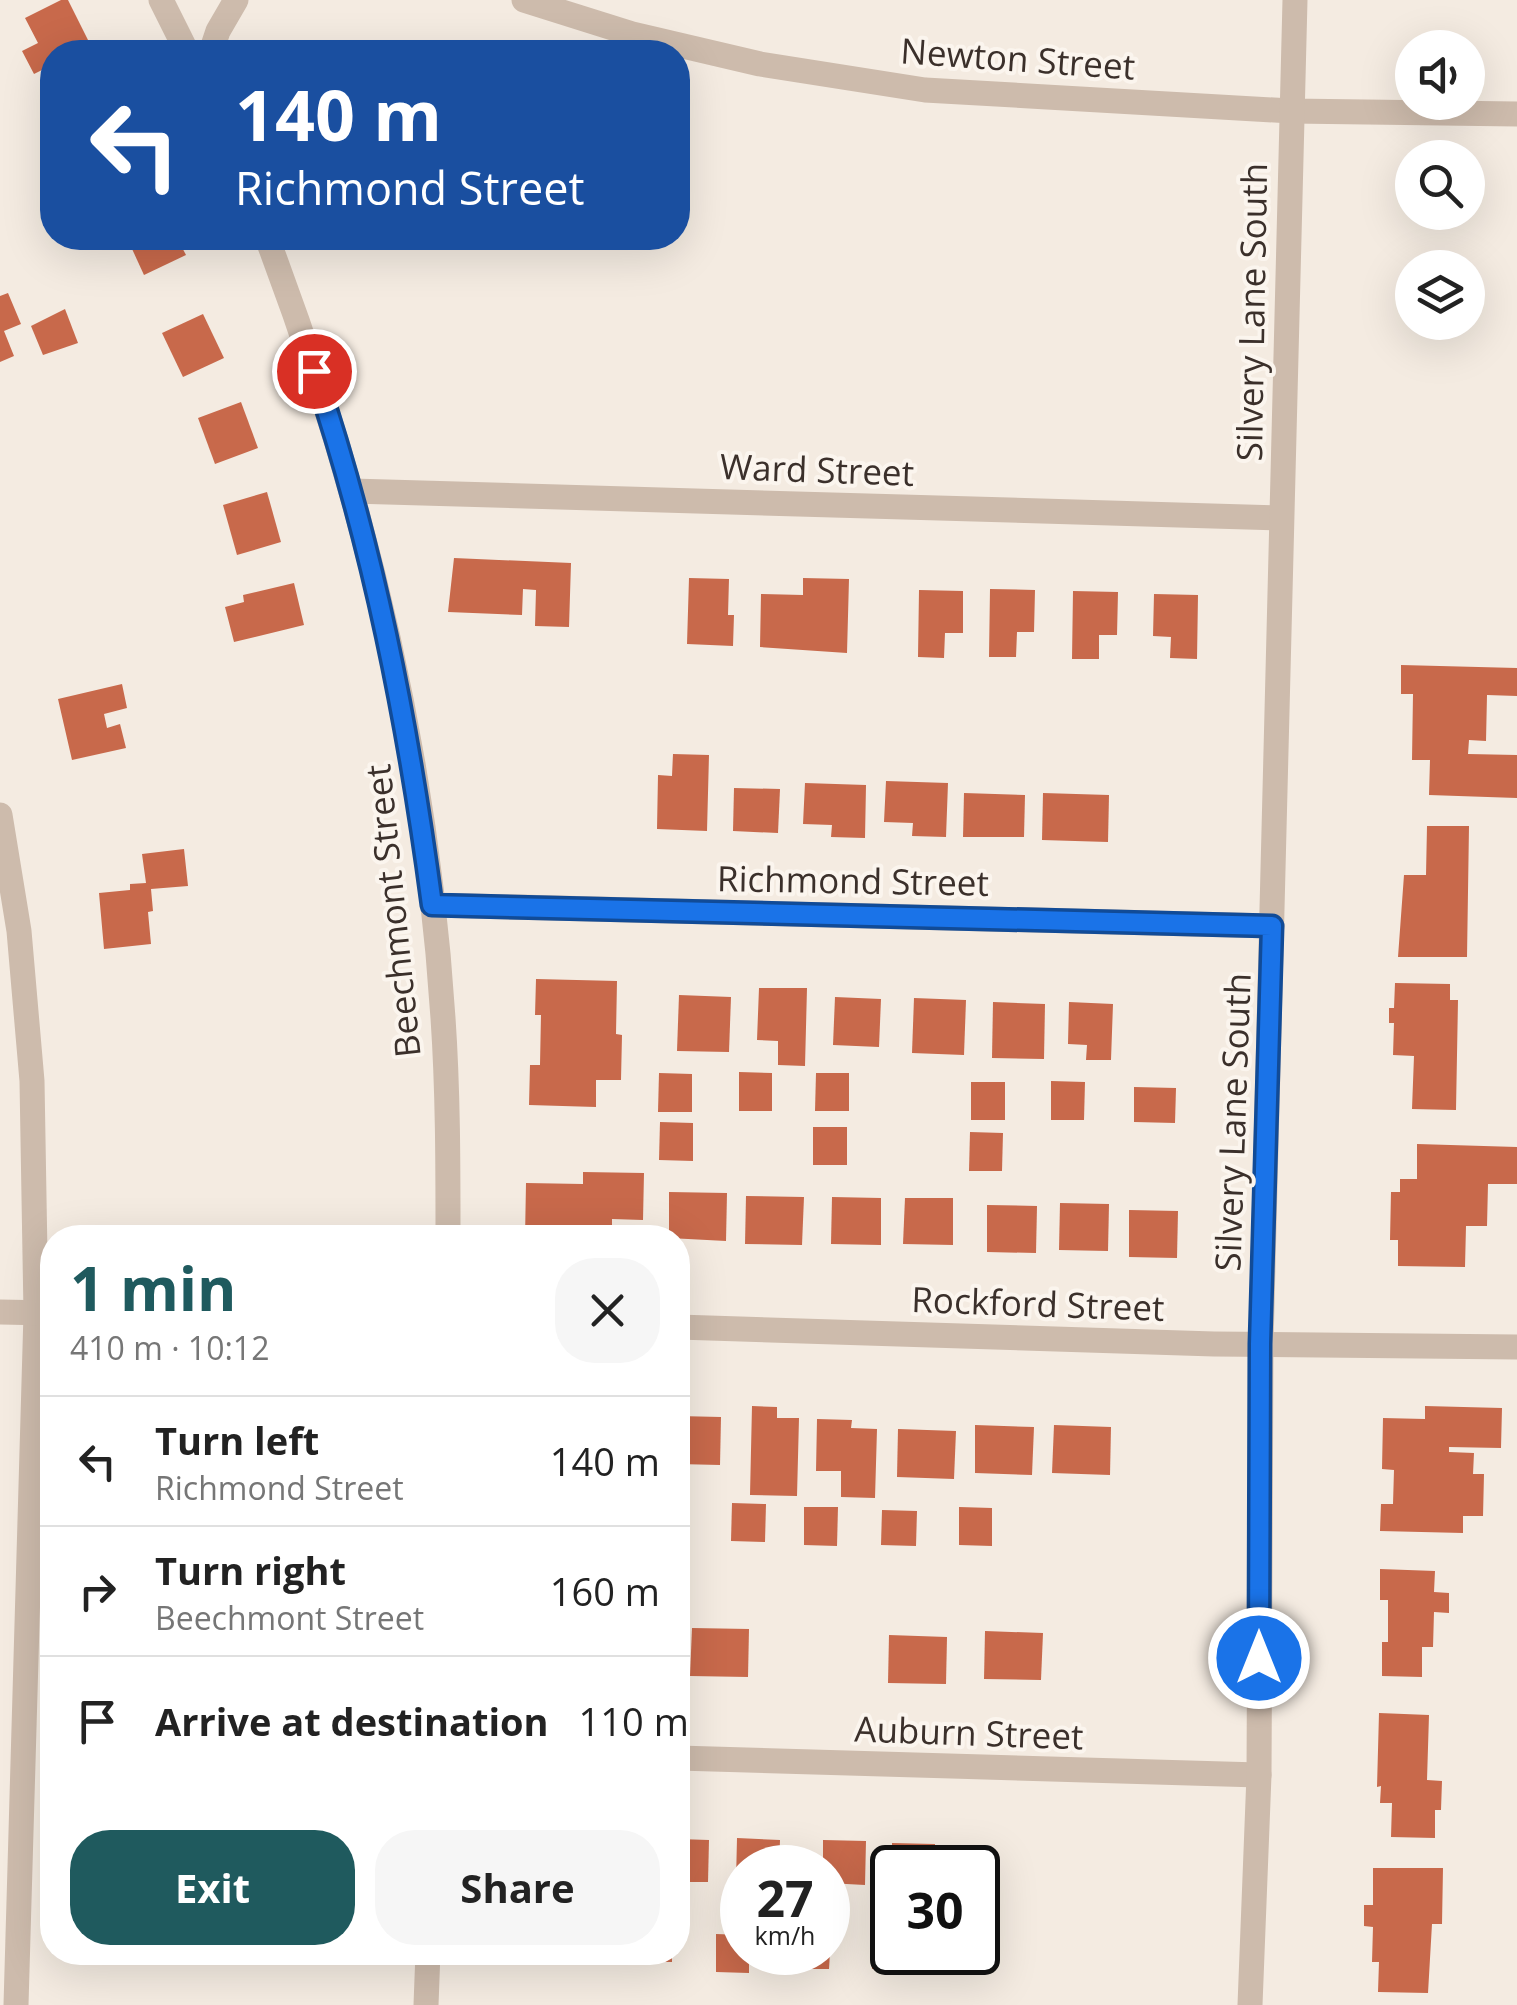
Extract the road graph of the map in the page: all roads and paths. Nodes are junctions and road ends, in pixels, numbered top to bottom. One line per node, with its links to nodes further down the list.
1 (161, 0): 5 (street)
2 (236, 0): 6 (street)
3 (524, 0): 7 (street, Newton Street)
4 (1295, 0): 9 (street, Silvery Lane South)
5 (181, 40)
6 (215, 40)
7 (658, 40)
8 (690, 48): 9 (street, Newton Street)
9 (1291, 111): 10 (street, Newton Street); 13 (street, Silvery Lane South)
10 (1517, 114)
11 (270, 250): 12 (street, Beechmont Street)
12 (352, 491): 13 (street, Ward Street); 15 (street, Beechmont Street)
13 (1282, 518): 16 (street, Silvery Lane South)
14 (0, 815): 18 (street)
15 (432, 905): 16 (street, Richmond Street); 17 (street, Beechmont Street)
16 (1272, 926): 22 (street, Silvery Lane South)
17 (448, 1225)
18 (40, 1236)
19 (0, 1312): 20 (street)
20 (40, 1313)
21 (690, 1328): 22 (street, Rockford Street)
22 (1260, 1344): 23 (street, Rockford Street); 26 (street, Silvery Lane South)
23 (1517, 1347)
24 (40, 1412): 28 (street)
25 (690, 1758): 26 (street, Auburn Street)
26 (1259, 1775): 30 (street, Silvery Lane South)
27 (428, 1965): 29 (street)
28 (16, 2005)
29 (426, 2005)
30 (1250, 2005)

